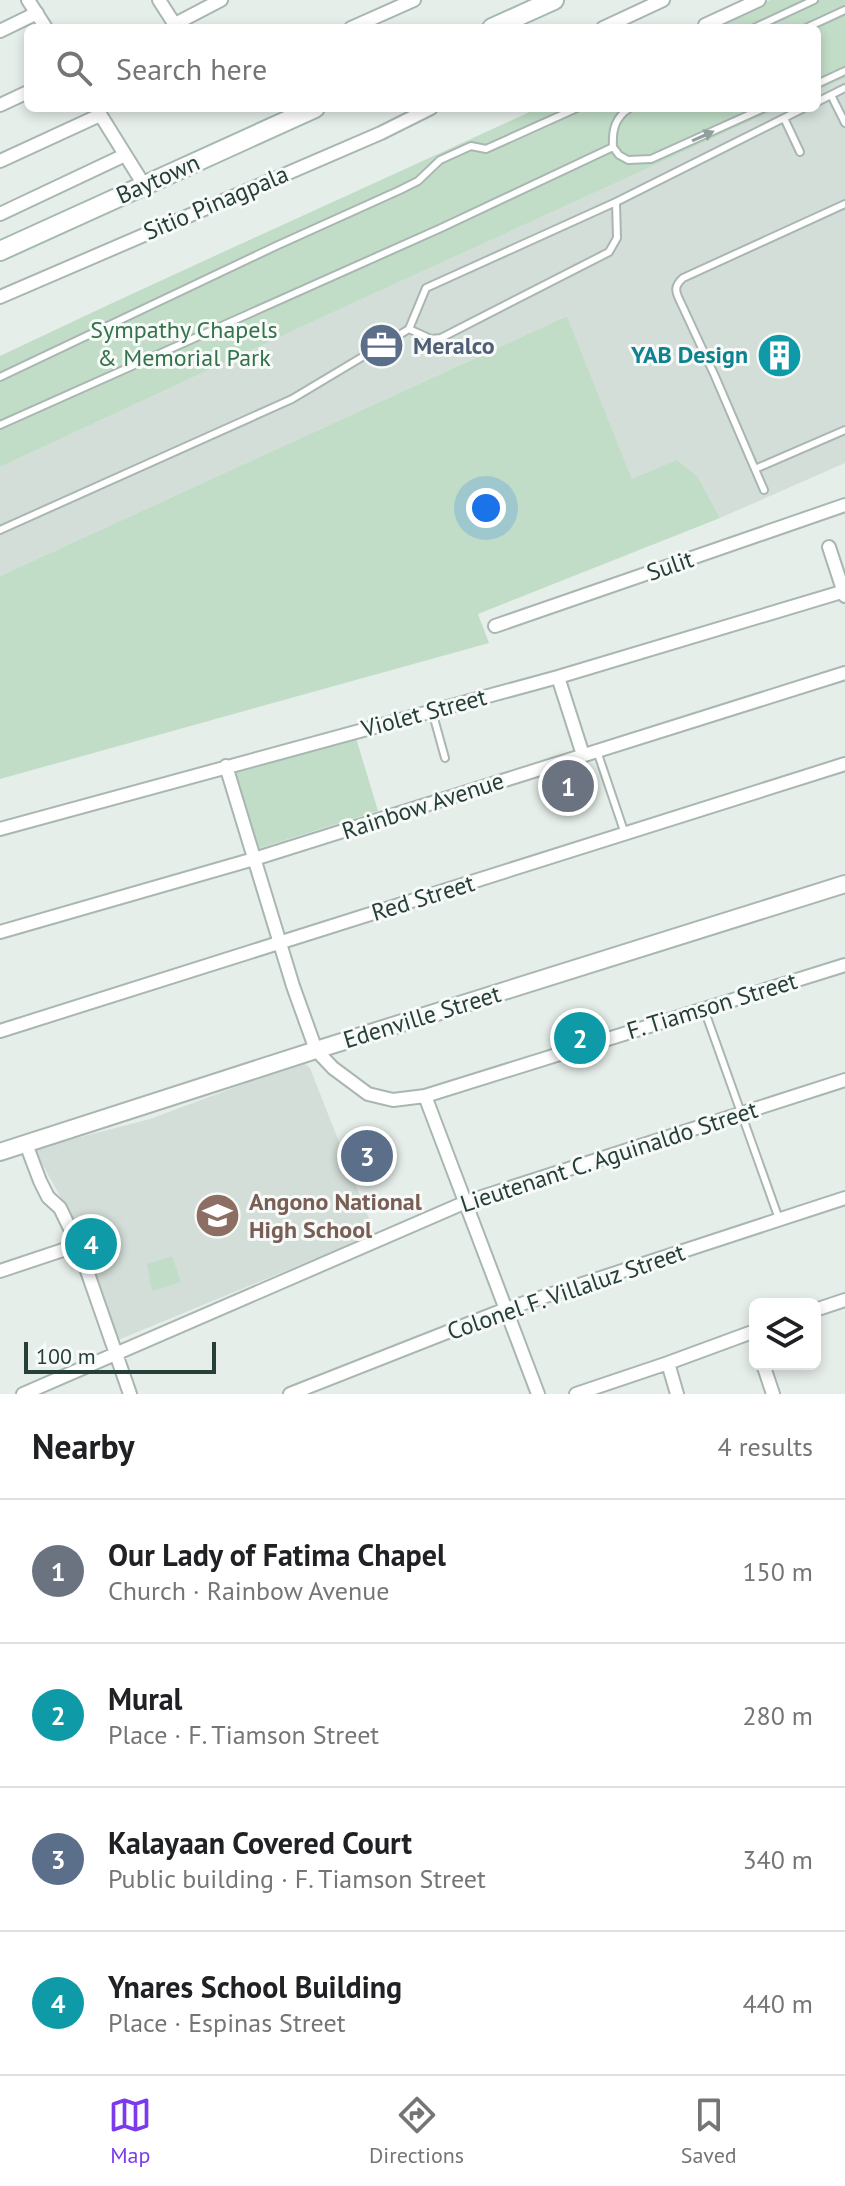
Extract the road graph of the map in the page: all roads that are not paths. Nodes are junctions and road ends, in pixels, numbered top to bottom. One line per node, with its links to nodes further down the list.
1 (28, 0): 10 (street)
2 (159, 0): 12 (street)
3 (221, 0): 13 (street)
4 (414, 0): 14 (street)
5 (554, 0): 15 (main road)
6 (663, 0): 16 (street)
7 (759, 0): 17 (street)
8 (814, 0): 18 (lane)
9 (845, 10): 19 (lane)
10 (37, 13): 11 (street); 20 (street)
11 (44, 24)
12 (175, 24)
13 (179, 24)
14 (360, 24)
15 (501, 24)
16 (612, 24)
17 (707, 24)
18 (763, 24)
19 (815, 24)
20 (0, 31)
21 (845, 71): 22 (lane)
22 (821, 82)
23 (845, 88): 25 (lane)
24 (24, 94): 27 (street)
25 (831, 95): 26 (lane); 28 (lane)
26 (821, 100)
27 (0, 105)
28 (842, 111): 37 (lane)
29 (98, 112): 40 (street); 41 (street)
30 (306, 112): 42 (main road, Baytown)
31 (423, 112): 47 (street, Sitio Pinagpala)
32 (568, 112): 49 (lane)
33 (625, 112): 38 (lane)
34 (755, 112): 38 (lane, one-way to 34)
35 (796, 112): 36 (lane)
36 (784, 118): 39 (lane); 43 (lane)
37 (845, 123)
38 (613, 147): 50 (lane)
39 (800, 152)
40 (125, 155): 42 (street); 45 (street)
41 (0, 161)
42 (144, 185): 46 (main road, Baytown)
43 (616, 202): 48 (lane); 48 (lane)
44 (845, 204): 52 (lane)
45 (0, 214)
46 (0, 251)
47 (0, 297)
48 (409, 329): 55 (lane)
49 (0, 377)
50 (0, 425)
51 (845, 430): 52 (lane)
52 (755, 469): 53 (lane)
53 (764, 490)
54 (845, 505): 58 (street, Sulit)
55 (0, 530)
56 (829, 547): 57 (street)
57 (845, 593): 60 (street, Violet Street)
58 (495, 626)
59 (845, 673): 62 (street, Rainbow Avenue)
60 (558, 677): 61 (street, Violet Street); 63 (street)
61 (432, 711): 64 (lane); 66 (street, Violet Street)
62 (597, 751): 63 (street, Rainbow Avenue); 68 (lane)
63 (583, 755): 69 (street, Rainbow Avenue)
64 (445, 758)
65 (845, 764): 68 (street, Red Street)
66 (226, 766): 67 (street, Violet Street); 69 (street)
67 (0, 829)
68 (626, 834): 72 (street, Red Street)
69 (254, 859): 71 (street, Rainbow Avenue); 72 (street)
70 (845, 884): 76 (street, Edenville Street)
71 (0, 932)
72 (280, 943): 75 (street, Red Street); 76 (street)
73 (845, 965): 74 (street, F. Tiamson Street)
74 (704, 1009): 78 (street, F. Tiamson Street); 79 (lane)
75 (0, 1031)
76 (316, 1050): 78 (street, F. Tiamson Street); 80 (street, Edenville Street)
77 (845, 1080): 79 (street, Lieutenant C. Aguinaldo Street)
78 (425, 1096): 83 (street)
79 (740, 1114): 83 (street, Lieutenant C. Aguinaldo Street); 84 (lane)
80 (26, 1144): 81 (street, Edenville Street); 85 (street)
81 (0, 1152)
82 (845, 1198): 84 (street, Colonel F. Villaluz Street)
83 (466, 1202): 89 (street); 91 (street, Lieutenant C. Aguinaldo Street)
84 (779, 1219): 89 (street, Colonel F. Villaluz Street)
85 (78, 1245): 86 (street); 91 (street)
86 (0, 1271)
87 (845, 1300): 88 (street)
88 (821, 1308)
89 (506, 1309): 96 (street, Colonel F. Villaluz Street); 97 (street)
90 (749, 1337): 92 (street)
91 (116, 1355): 94 (street, Lieutenant C. Aguinaldo Street); 95 (street)
92 (668, 1363): 98 (street); 99 (street)
93 (765, 1370): 100 (street)
94 (23, 1394)
95 (130, 1394)
96 (290, 1394)
97 (538, 1394)
98 (576, 1394)
99 (677, 1394)
100 (773, 1394)

